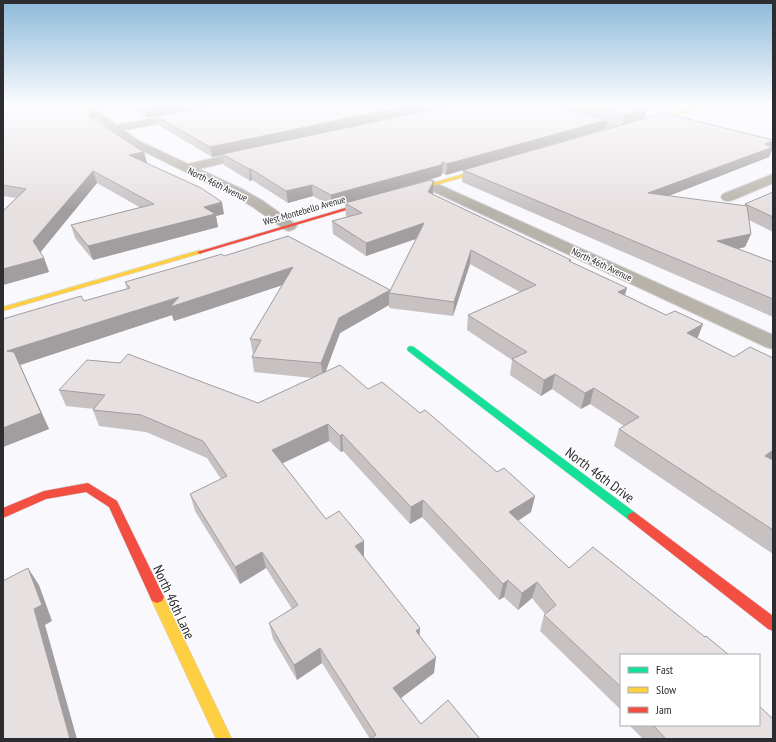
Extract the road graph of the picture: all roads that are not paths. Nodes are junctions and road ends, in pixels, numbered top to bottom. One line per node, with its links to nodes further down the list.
1 (131, 141): 4 (street, North 46th Avenue)
2 (265, 151): 4 (street)
3 (497, 166): 6 (street, West Montebello Avenue)
4 (185, 168): 8 (street, North 46th Avenue)
5 (773, 178): 7 (street)
6 (431, 185): 8 (street, West Montebello Avenue); 10 (street, North 46th Avenue)
7 (728, 197)
8 (289, 226): 9 (street, West Montebello Avenue)
9 (3, 309)
10 (773, 343)
11 (411, 349): 13 (street, North 46th Drive)
12 (3, 513): 14 (street, North 46th Lane)
13 (773, 624)
14 (224, 739)

